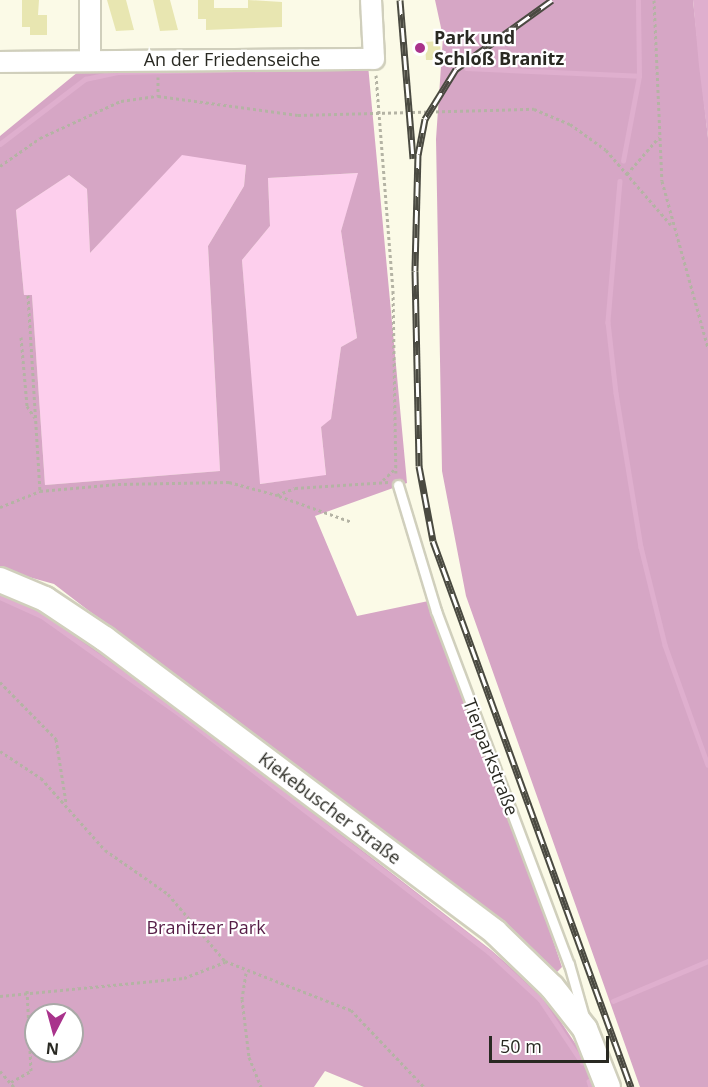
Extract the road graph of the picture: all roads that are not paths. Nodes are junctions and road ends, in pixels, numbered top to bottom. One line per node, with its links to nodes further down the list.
1 (90, 0): 3 (street)
2 (371, 0): 3 (street, An der Friedenseiche)
3 (90, 61): 4 (street, An der Friedenseiche)
4 (0, 62)
5 (398, 485): 7 (lane, Tierparkstraße)
6 (0, 580): 7 (street, Kiekebuscher Straße)
7 (585, 1029): 8 (street, Kiekebuscher Straße)
8 (608, 1087)

